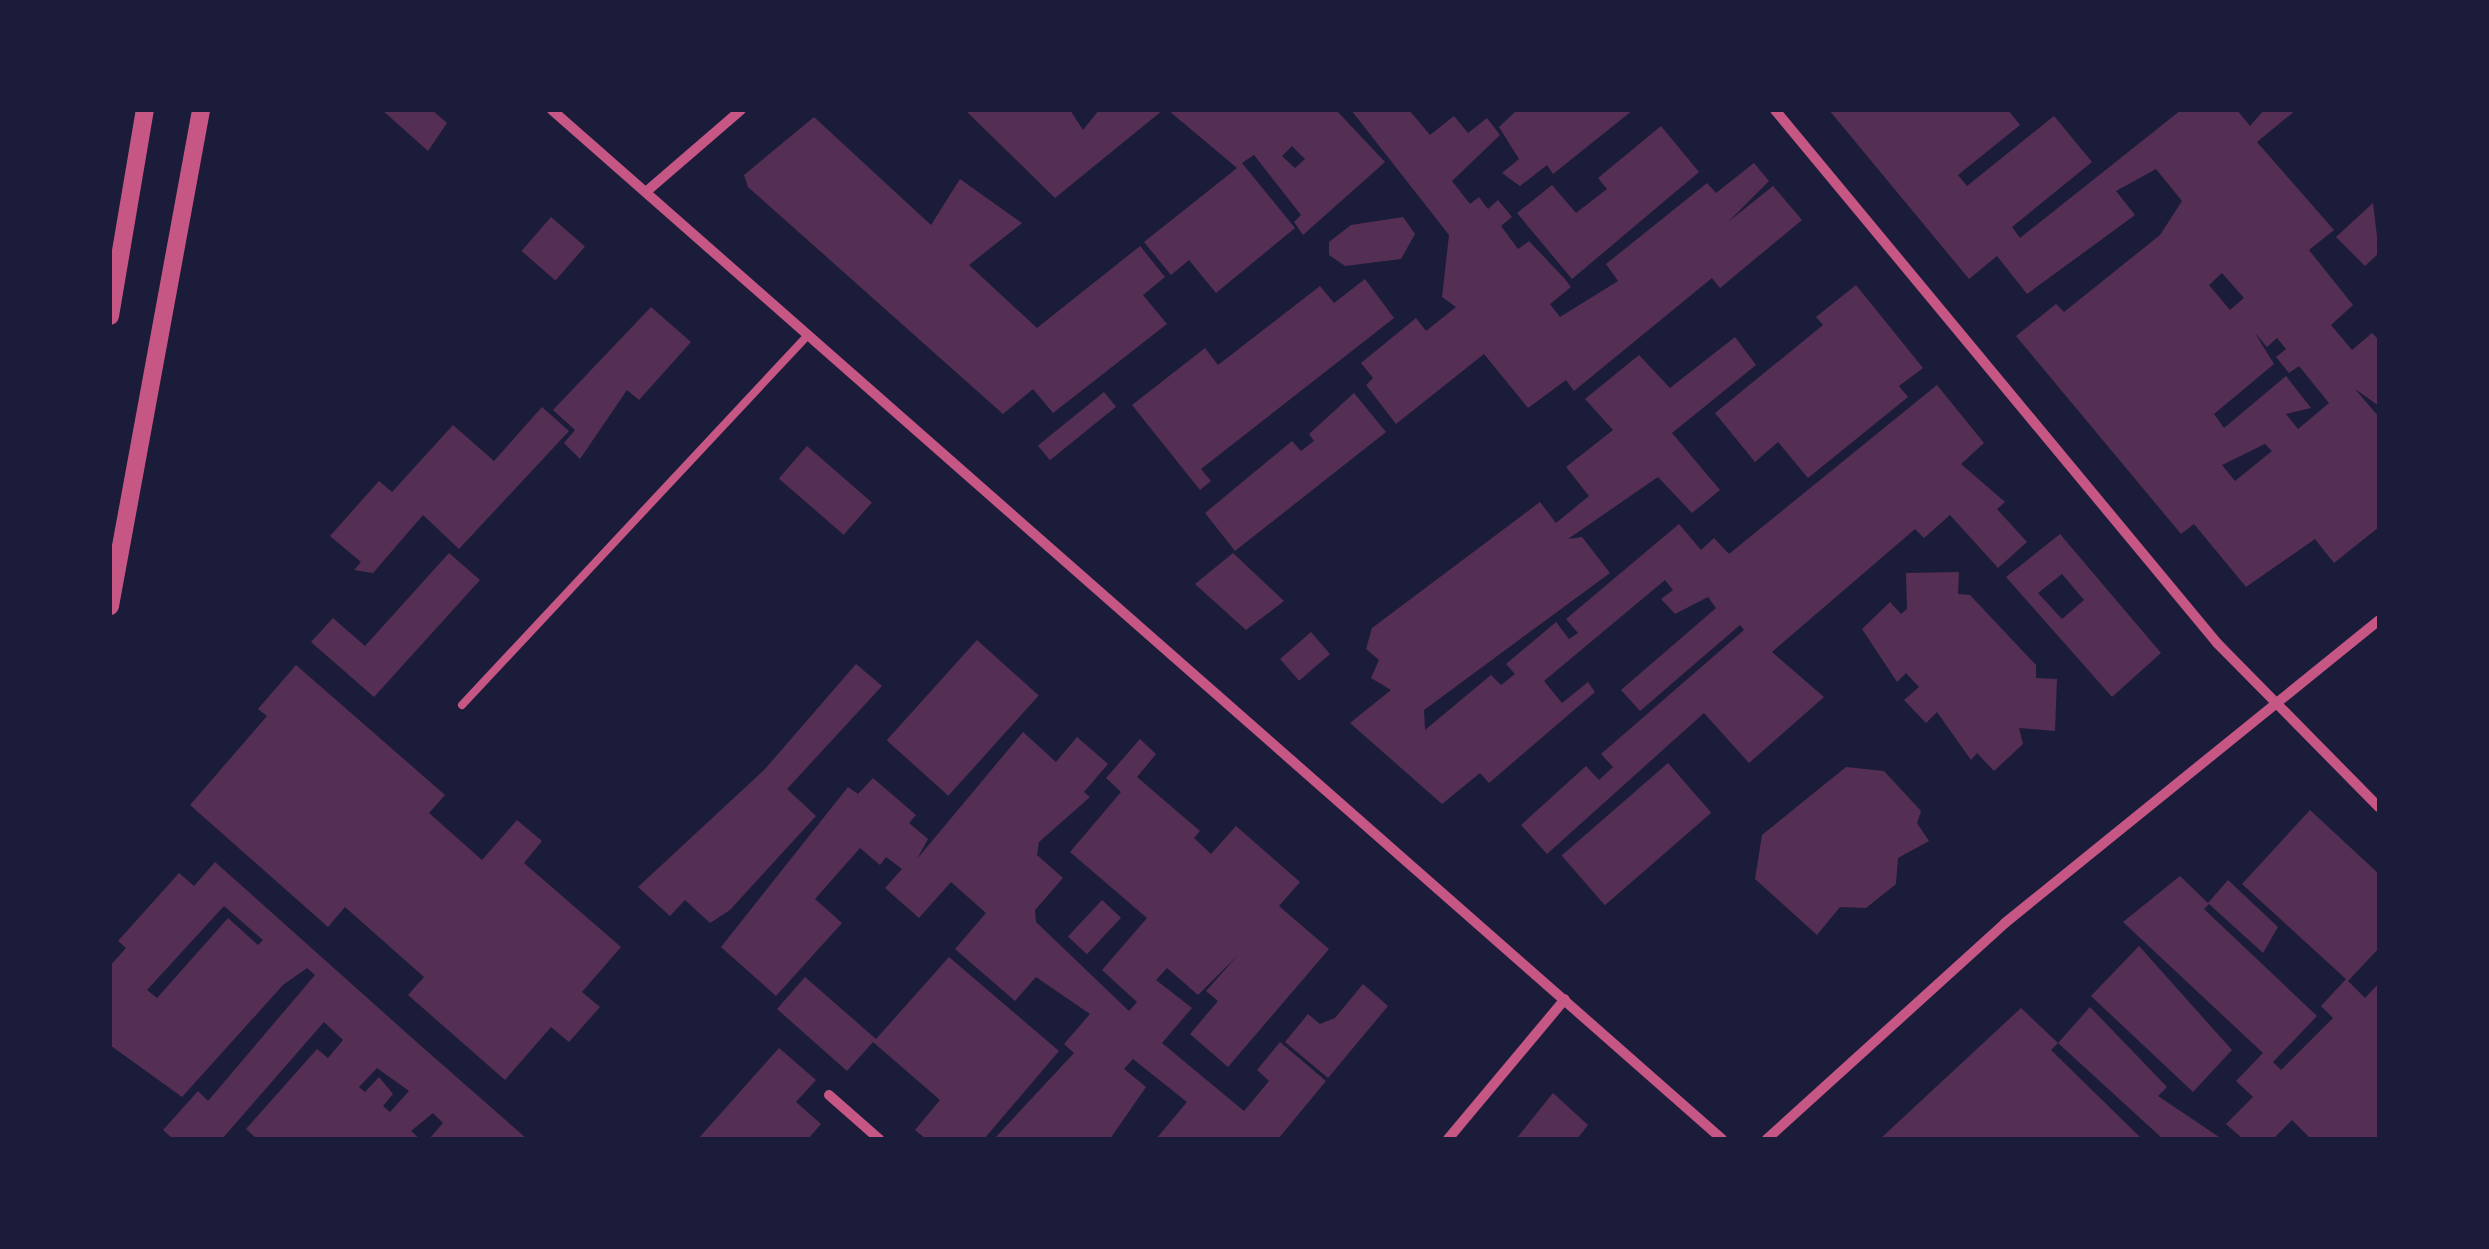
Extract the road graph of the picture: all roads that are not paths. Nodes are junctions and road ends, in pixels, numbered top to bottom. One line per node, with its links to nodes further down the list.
1 (146, 110): 7 (street)
2 (201, 110): 9 (street)
3 (552, 110): 6 (street)
4 (741, 110): 6 (street)
5 (1774, 110): 12 (street)
6 (647, 192): 8 (street)
7 (110, 316)
8 (808, 335): 11 (lane); 14 (street)
9 (110, 606)
10 (2379, 620): 12 (street)
11 (462, 706)
12 (2275, 706): 13 (street); 19 (street)
13 (2379, 807)
14 (1565, 1000): 17 (street); 18 (street)
15 (830, 1095): 16 (street)
16 (880, 1139)
17 (1448, 1139)
18 (1722, 1139)
19 (1767, 1139)

